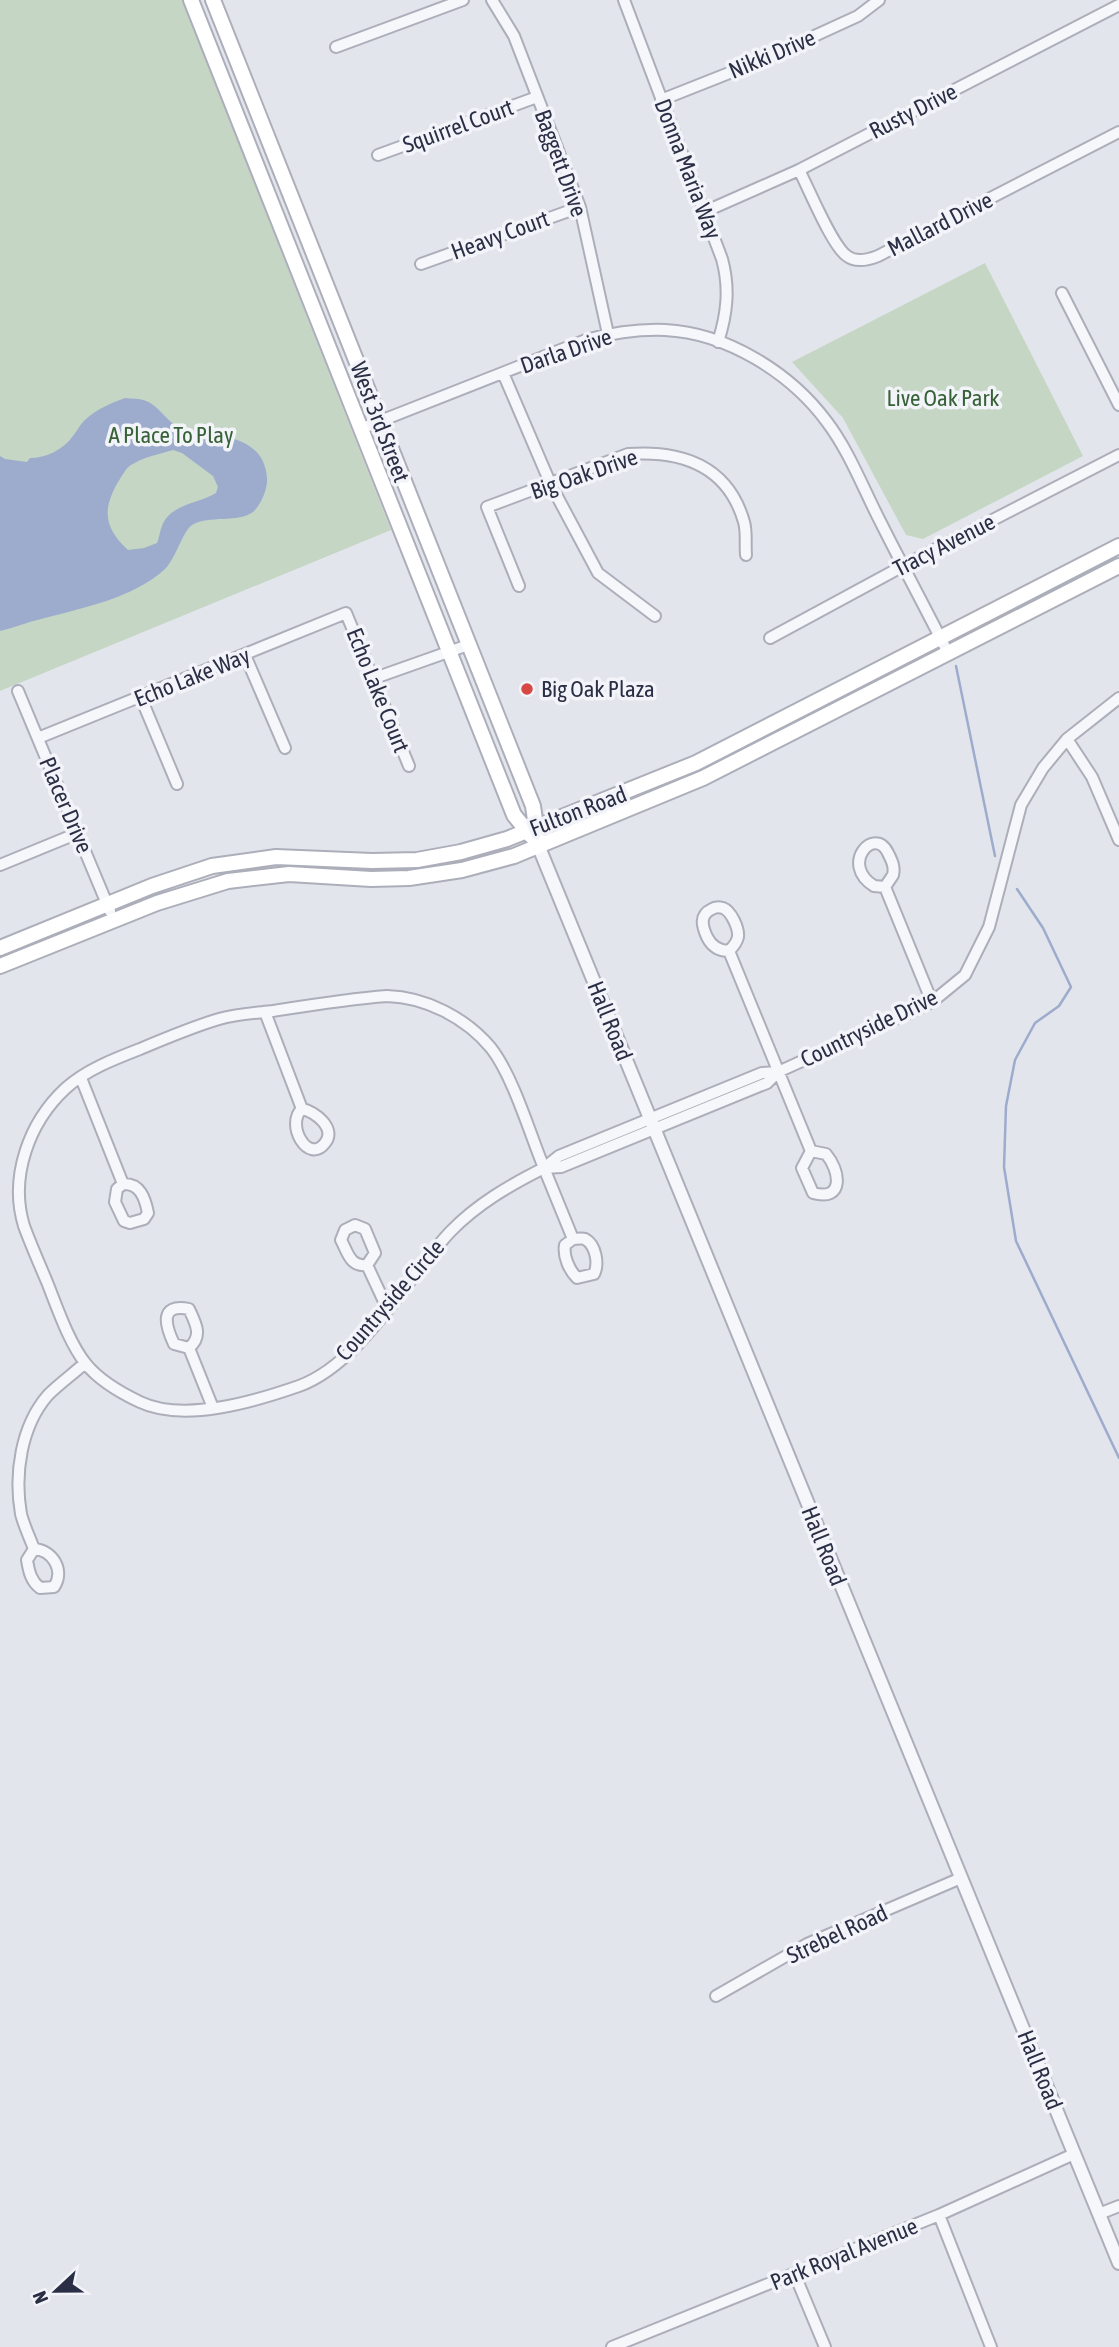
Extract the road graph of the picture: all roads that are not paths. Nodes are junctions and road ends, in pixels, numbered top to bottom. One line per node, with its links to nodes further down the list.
1 (191, 0): 23 (main road, West 3rd Street)
2 (213, 0): 22 (main road, West 3rd Street)
3 (463, 0): 8 (street)
4 (492, 0): 9 (street, Baggett Drive)
5 (624, 0): 10 (street, Donna Maria Way)
6 (879, 0): 10 (street, Nikki Drive)
7 (1119, 5): 13 (street, Rusty Drive)
8 (336, 47)
9 (537, 97): 12 (street, Squirrel Court); 14 (street, Baggett Drive)
10 (661, 100): 15 (street, Donna Maria Way)
11 (1119, 132): 13 (street, Mallard Drive)
12 (378, 155)
13 (799, 170): 15 (street, Rusty Drive)
14 (580, 207): 16 (street, Heavy Court); 18 (street, Baggett Drive)
15 (704, 212): 19 (street, Donna Maria Way)
16 (421, 264)
17 (1062, 293): 21 (street)
18 (608, 334): 19 (street, Darla Drive); 20 (street, Darla Drive)
19 (718, 342): 28 (street, Darla Drive)
20 (503, 373): 22 (street, Darla Drive); 25 (street)
21 (1119, 405)
22 (380, 421): 23 (street, Darla Drive); 35 (main road, West 3rd Street)
23 (360, 429): 36 (main road, West 3rd Street)
24 (1119, 455): 28 (street, Tracy Avenue)
25 (551, 485): 27 (street, Big Oak Drive); 30 (street, Big Oak Drive); 32 (street)
26 (1119, 546): 33 (main road, Fulton Road)
27 (746, 555)
28 (903, 566): 33 (street, Darla Drive); 34 (street, Tracy Avenue)
29 (1119, 566): 37 (main road, Fulton Road)
30 (519, 586)
31 (346, 613): 38 (street, Echo Lake Way); 39 (street, Echo Lake Court)
32 (655, 616)
33 (940, 637): 37 (street, Darla Drive); 48 (main road, Fulton Road)
34 (770, 638)
35 (468, 645): 36 (street); 48 (main road, West 3rd Street)
36 (449, 651): 39 (street); 48 (main road, West 3rd Street)
37 (948, 653): 51 (main road, Fulton Road)
38 (245, 655): 41 (street, Echo Lake Way); 45 (street)
39 (372, 679): 46 (street, Echo Lake Court)
40 (18, 691): 43 (street, Placer Drive)
41 (141, 698): 43 (street, Echo Lake Way); 47 (street)
42 (1119, 698): 44 (street, Countryside Drive)
43 (38, 738): 49 (street, Placer Drive)
44 (1067, 739): 50 (street); 59 (street, Countryside Drive)
45 (285, 748)
46 (409, 766)
47 (177, 784)
48 (531, 829): 51 (main road, West 3rd Street); 54 (main road, Fulton Road)
49 (78, 833): 52 (street); 54 (street, Placer Drive)
50 (1119, 840)
51 (538, 845): 55 (main road, Fulton Road); 64 (street, Hall Road)
52 (0, 865)
53 (886, 887): 59 (street)
54 (107, 904): 55 (street, Placer Drive); 56 (main road, Fulton Road)
55 (114, 920): 58 (main road, Fulton Road)
56 (0, 948)
57 (729, 951): 61 (street)
58 (0, 966)
59 (932, 1002): 61 (street, Countryside Drive)
60 (265, 1012): 62 (street, Countryside Circle); 63 (street); 66 (street, Countryside Circle)
61 (778, 1072): 64 (street, Countryside Drive); 65 (street)
62 (81, 1078): 67 (street); 72 (street, Countryside Circle)
63 (302, 1109)
64 (651, 1124): 66 (street, Countryside Drive); 75 (street, Hall Road)
65 (811, 1151)
66 (544, 1168): 68 (street); 70 (street, Countryside Circle)
67 (123, 1184)
68 (573, 1238)
69 (367, 1265): 70 (street)
70 (387, 1308): 73 (street, Countryside Circle)
71 (189, 1348): 73 (street)
72 (85, 1363): 73 (street, Countryside Circle); 74 (street)
73 (213, 1408)
74 (34, 1549)
75 (961, 1878): 76 (street, Strebel Road); 77 (street, Hall Road)
76 (716, 1996)
77 (1074, 2154): 79 (street, Hall Road); 80 (street, Park Royal Avenue)
78 (1119, 2206): 79 (street)
79 (1099, 2214): 81 (street, Hall Road)
80 (939, 2215): 82 (street, Park Royal Avenue); 85 (street)
81 (1119, 2263)
82 (794, 2275): 83 (street, Park Royal Avenue); 84 (street)
83 (612, 2347)
84 (825, 2347)
85 (991, 2347)

